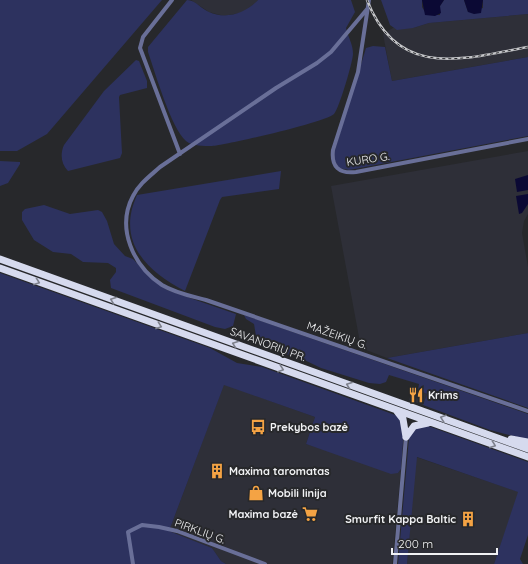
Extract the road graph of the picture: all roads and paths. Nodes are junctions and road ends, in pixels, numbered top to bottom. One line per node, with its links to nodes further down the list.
1 (172, 0): 5 (street)
2 (369, 0): 3 (street, KURO G.)
3 (368, 8): 4 (street, KURO G.); 5 (street, MAŽEIKIŲ G.)
4 (528, 138)
5 (180, 154): 9 (street, MAŽEIKIŲ G.)
6 (0, 260): 11 (highway, SAVANORIŲ PR., one-way to 6)
7 (0, 268): 8 (highway, SAVANORIŲ PR., one-way to 8)
8 (396, 410): 10 (highway, SAVANORIŲ PR.); 12 (highway)
9 (528, 411)
10 (430, 422): 12 (highway); 15 (highway, SAVANORIŲ PR., one-way to 15)
11 (479, 432): 13 (highway); 14 (highway, SAVANORIŲ PR.)
12 (406, 437): 18 (street)
13 (528, 442)
14 (528, 449)
15 (528, 457)
16 (133, 564): 17 (street, PIRKLIŲ G.)
17 (265, 564)
18 (395, 564)

